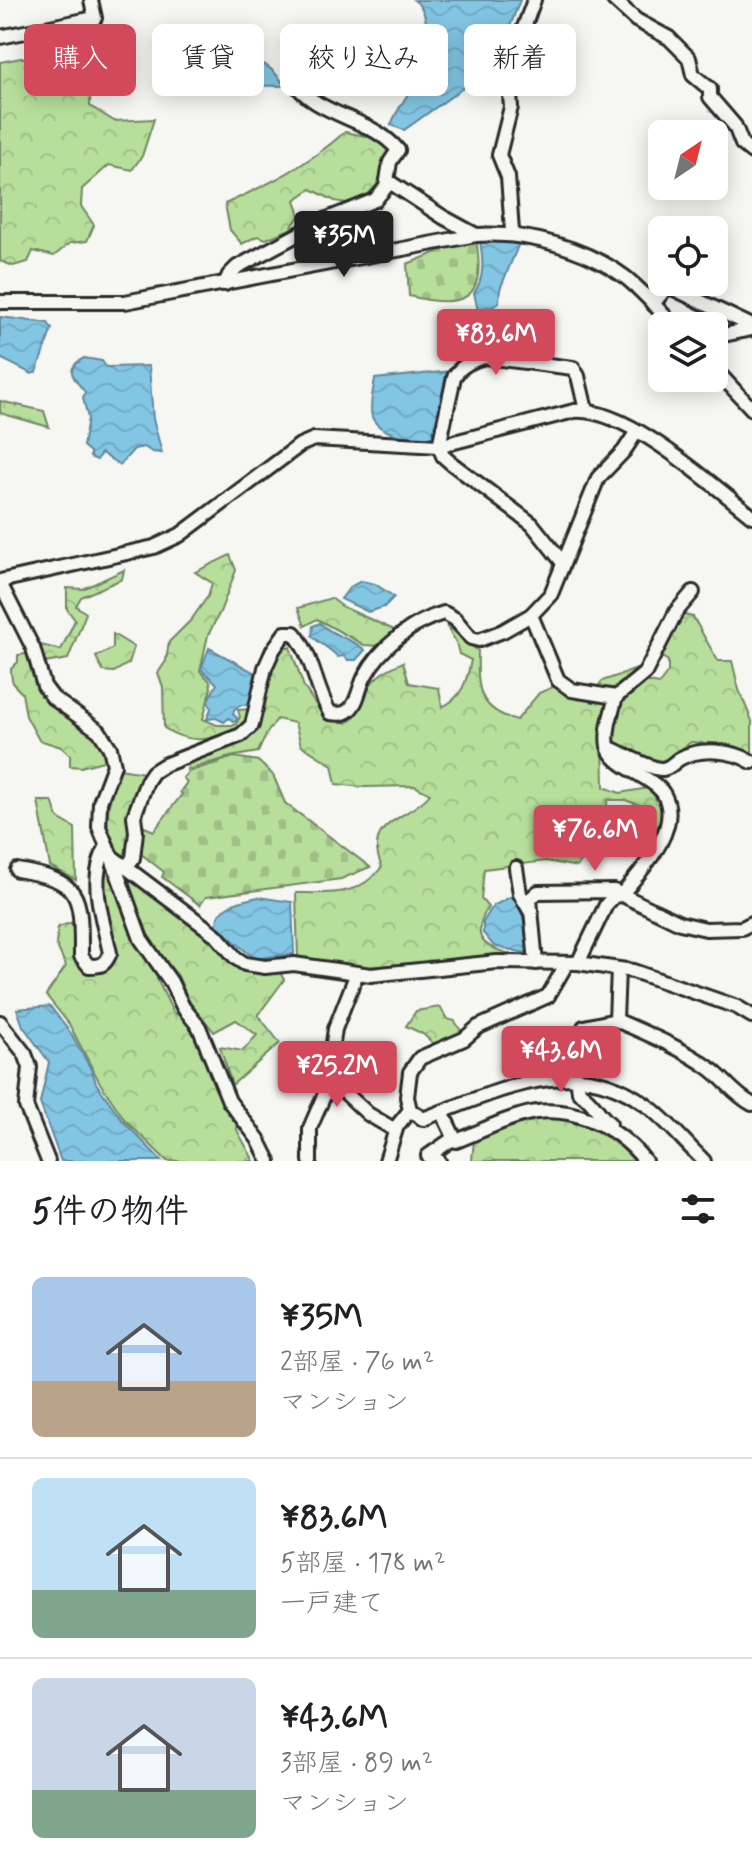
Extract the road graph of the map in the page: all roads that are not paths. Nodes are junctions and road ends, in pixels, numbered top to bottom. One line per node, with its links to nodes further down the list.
1 (91, 0): 4 (street)
2 (534, 0): 8 (street)
3 (614, 0): 6 (street)
4 (0, 37)
5 (307, 96): 7 (street)
6 (752, 152)
7 (388, 181): 9 (street); 10 (street)
8 (512, 231)
9 (476, 235): 10 (street); 12 (street)
10 (225, 284): 11 (street)
11 (0, 302)
12 (653, 304): 13 (street); 14 (street)
13 (661, 312)
14 (752, 328): 15 (street)
15 (728, 334)
16 (728, 383): 17 (street)
17 (752, 409)
18 (586, 410): 19 (street); 20 (street); 20 (street)
19 (637, 431): 21 (street); 22 (street)
20 (439, 446): 22 (street); 23 (street)
21 (752, 516)
22 (563, 563): 25 (street)
23 (0, 582): 29 (street)
24 (693, 592): 26 (street)
25 (531, 615): 26 (street); 30 (street)
26 (616, 697): 27 (street)
27 (608, 747): 28 (street); 33 (street)
28 (752, 762)
29 (109, 851): 30 (street); 32 (street); 52 (street)
30 (126, 868): 39 (street)
31 (516, 868): 34 (street)
32 (17, 870)
33 (621, 895): 34 (street); 35 (street); 37 (street)
34 (530, 911): 36 (street)
35 (752, 923)
36 (536, 963): 37 (street); 39 (street)
37 (573, 963): 38 (street); 46 (street)
38 (618, 969): 40 (street); 41 (street)
39 (357, 973): 43 (street)
40 (752, 1016)
41 (616, 1020): 44 (street); 45 (street)
42 (0, 1022): 51 (street)
43 (332, 1050): 48 (street); 53 (street)
44 (573, 1077): 47 (street); 49 (street); 57 (street)
45 (752, 1104)
46 (410, 1110): 47 (street); 48 (street)
47 (442, 1112): 50 (street)
48 (395, 1130): 54 (street)
49 (616, 1131): 50 (street); 56 (street)
50 (454, 1138): 55 (street)
51 (48, 1161)
52 (269, 1161)
53 (310, 1161)
54 (386, 1161)
55 (439, 1161)
56 (645, 1161)
57 (704, 1161)

